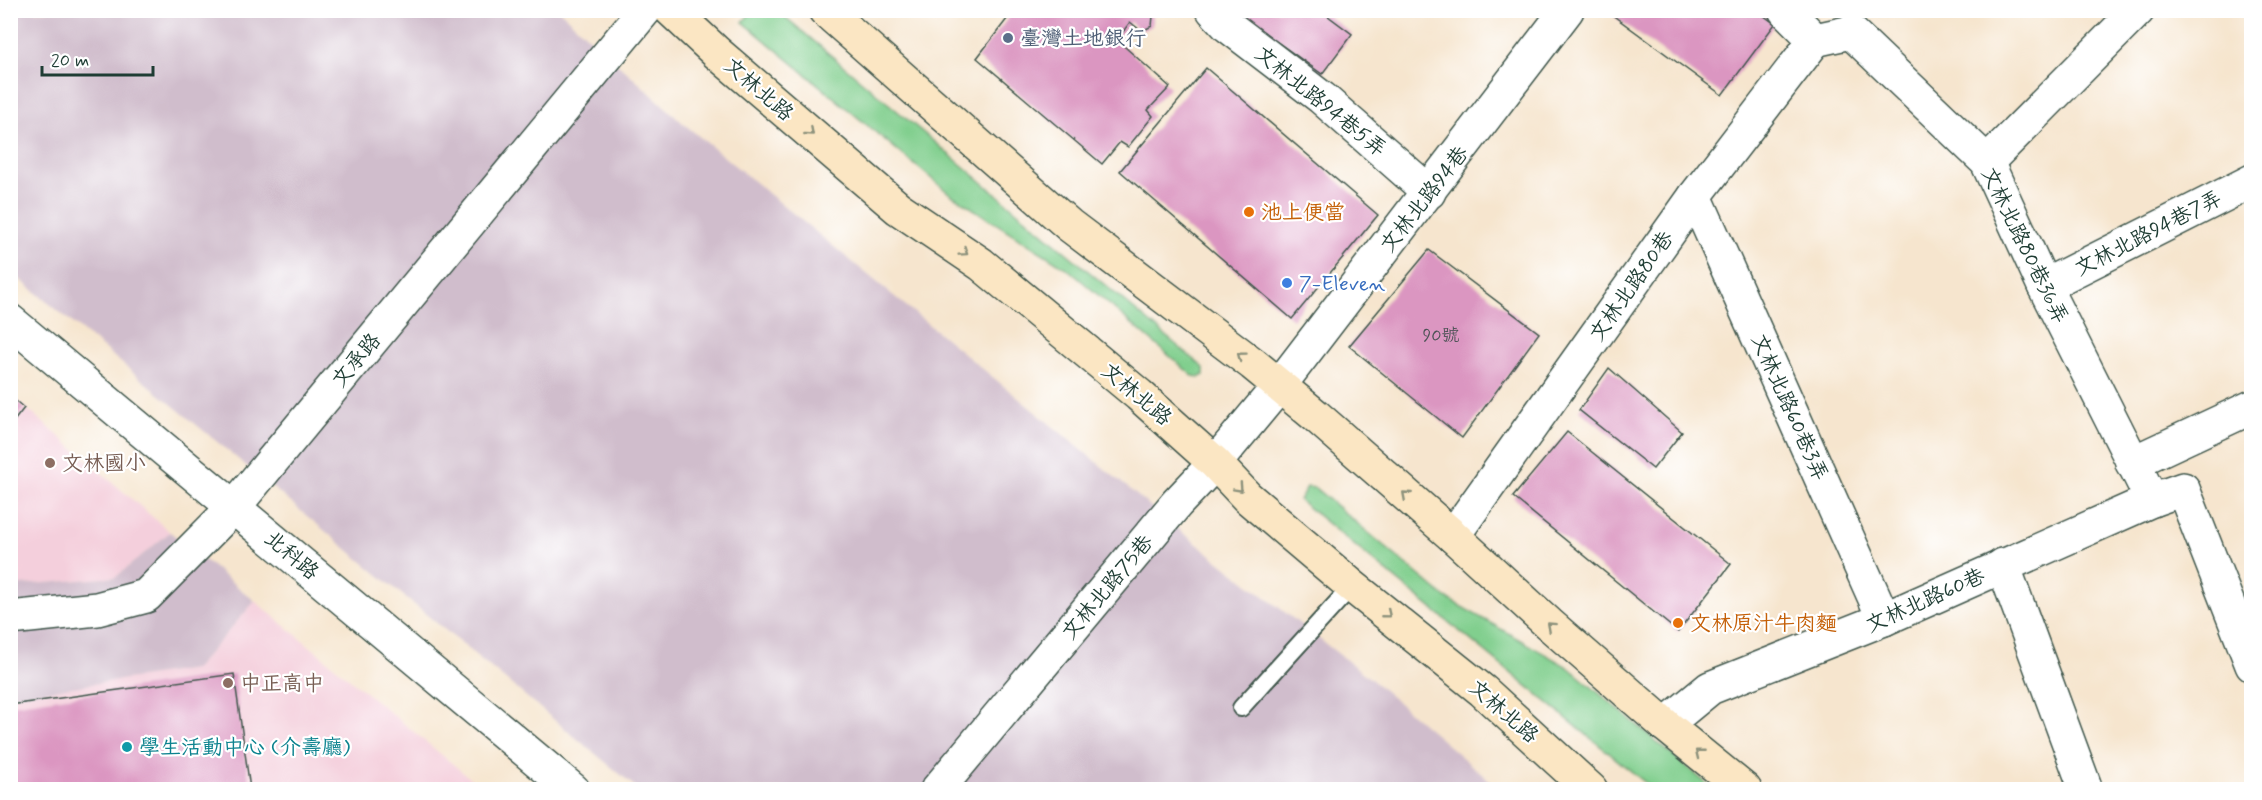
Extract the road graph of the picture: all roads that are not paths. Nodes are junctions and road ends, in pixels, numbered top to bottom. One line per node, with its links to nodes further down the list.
1 (645, 10): 20 (street, 文承路)
2 (671, 10): 17 (main road, 文林北路, one-way to 17)
3 (825, 10): 15 (main road, one-way to 3)
4 (1213, 10): 11 (street, 文林北路94巷5弄)
5 (1567, 10): 11 (street, 文林北路94巷)
6 (1785, 10): 8 (street)
7 (2138, 10): 9 (street)
8 (1815, 40): 9 (street, 文林北路80巷36弄); 12 (street, 文林北路80巷)
9 (1987, 162): 13 (street, 文林北路80巷36弄)
10 (2252, 181): 13 (street, 文林北路94巷7弄)
11 (1429, 192): 15 (street, 文林北路94巷)
12 (1695, 196): 21 (street, 文林北路80巷); 25 (street, 文林北路60巷3弄)
13 (2044, 286): 18 (street, 文林北路80巷36弄)
14 (10, 321): 20 (street, 北科路)
15 (1279, 386): 17 (street, 文林北路75巷); 21 (main road, one-way to 15)
16 (2252, 407): 18 (street)
17 (1215, 463): 23 (main road, 文林北路, one-way to 23); 31 (street, 文林北路75巷)
18 (2132, 463): 19 (street)
19 (2152, 501): 22 (street, 文林北路60巷); 26 (street, 文林北路60巷)
20 (234, 507): 24 (street, 文承路); 30 (street, 北科路)
21 (1453, 536): 28 (main road, one-way to 21)
22 (2003, 565): 25 (street, 文林北路60巷); 29 (street)
23 (1352, 586): 27 (lane); 32 (main road, 文林北路, one-way to 32)
24 (10, 618)
25 (1884, 619): 28 (street, 文林北路60巷)
26 (2252, 665)
27 (1241, 708)
28 (1665, 725): 33 (main road, one-way to 28)
29 (2085, 787)
30 (573, 789)
31 (938, 789)
32 (1591, 789)
33 (1745, 789)

